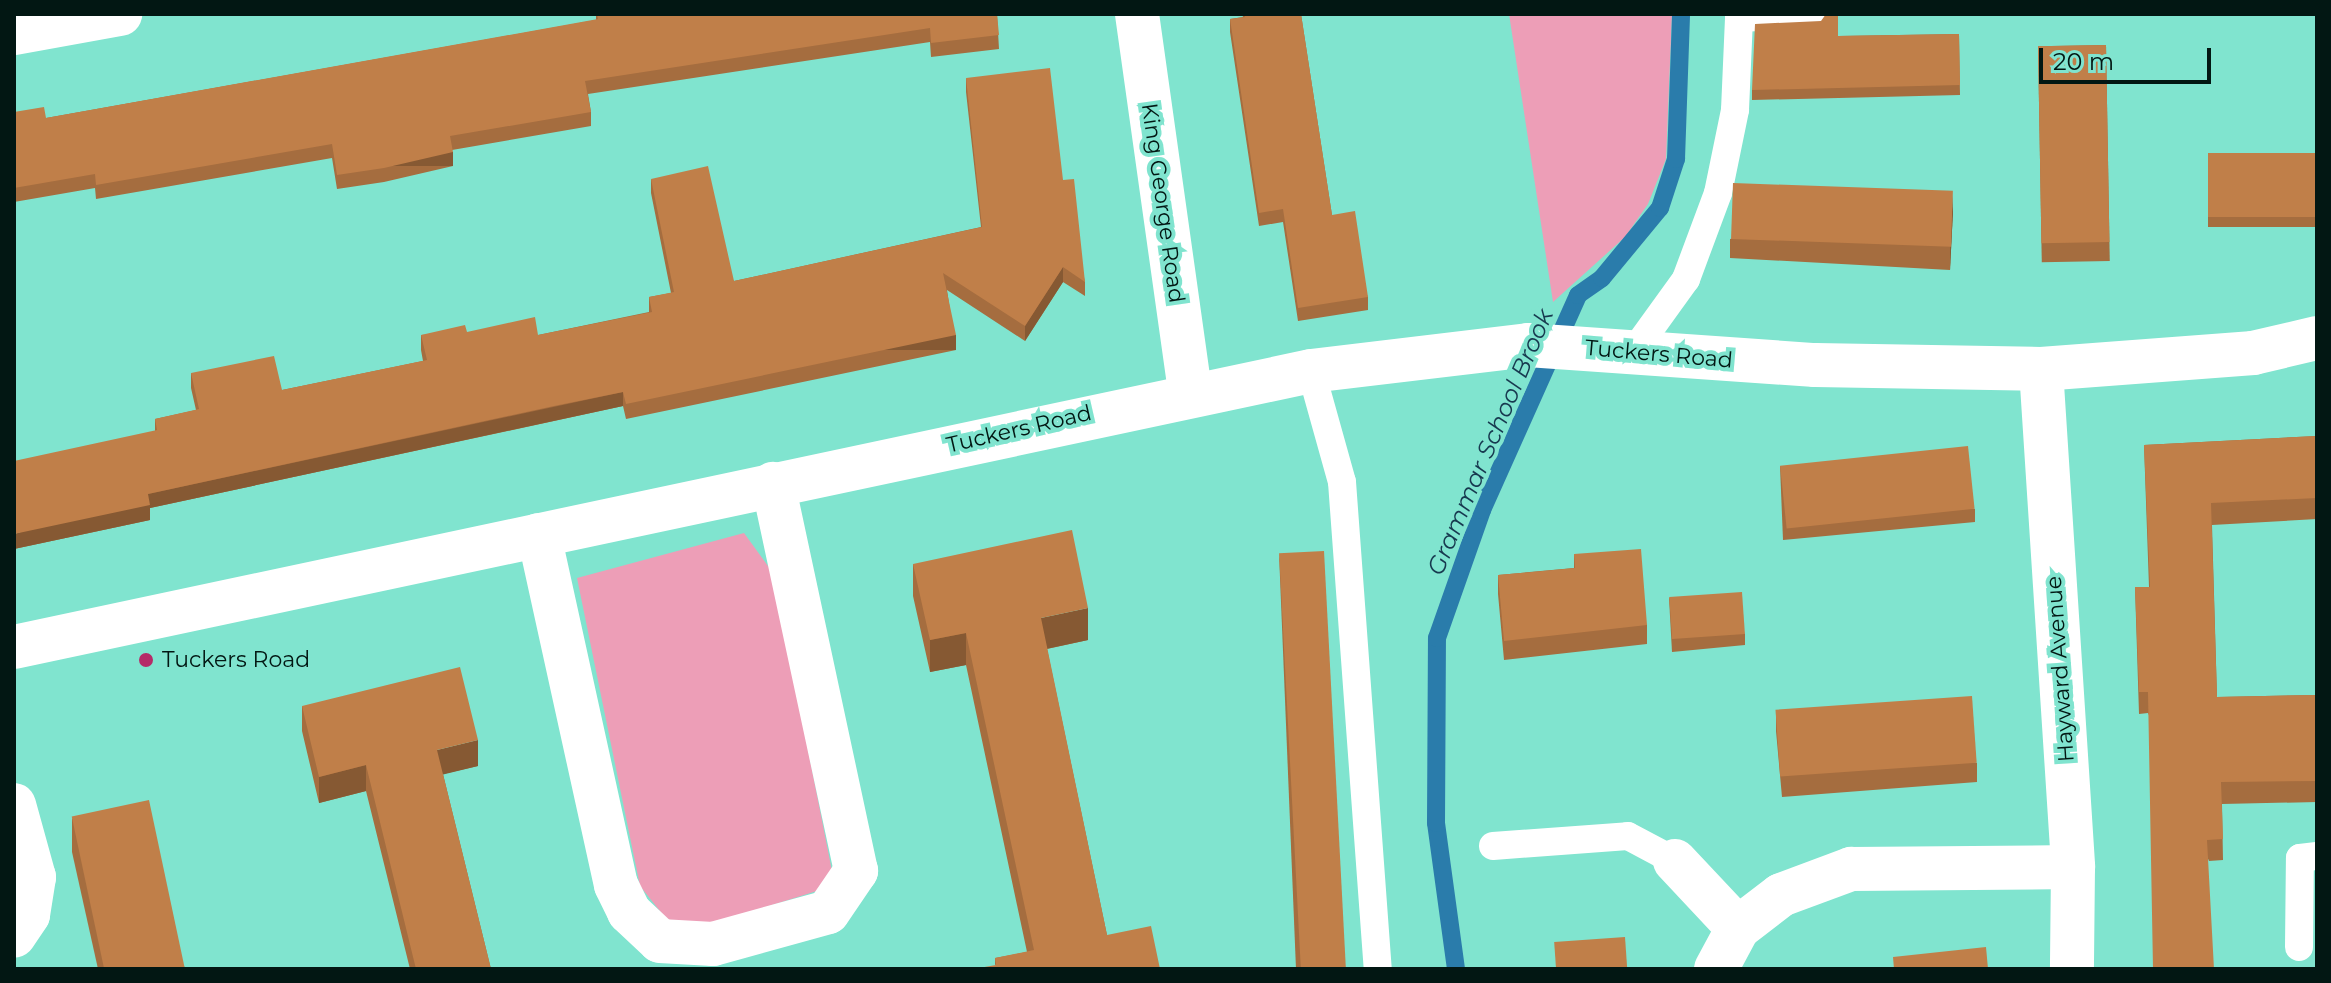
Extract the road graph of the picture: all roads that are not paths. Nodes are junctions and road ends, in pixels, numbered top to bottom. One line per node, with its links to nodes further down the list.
1 (120, 14): 4 (street)
2 (1137, 14): 9 (street, King George Road)
3 (1819, 14): 6 (lane)
4 (14, 33)
5 (2317, 338): 7 (street, Tuckers Road)
6 (1632, 354): 7 (street, Tuckers Road); 8 (street, Tuckers Road)
7 (2041, 369): 17 (street, Hayward Avenue)
8 (1311, 371): 9 (street, Tuckers Road); 21 (lane)
9 (1190, 392): 10 (street, Tuckers Road)
10 (773, 484): 11 (street, Tuckers Road); 11 (street)
11 (539, 535): 12 (street, Tuckers Road)
12 (14, 647)
13 (14, 805): 19 (street)
14 (1493, 846): 16 (lane)
15 (2317, 856): 20 (lane)
16 (1675, 861): 18 (street)
17 (2073, 867): 18 (street); 23 (street, Hayward Avenue)
18 (1738, 928): 22 (street)
19 (14, 936)
20 (2299, 947)
21 (1378, 969)
22 (1716, 969)
23 (2072, 969)

